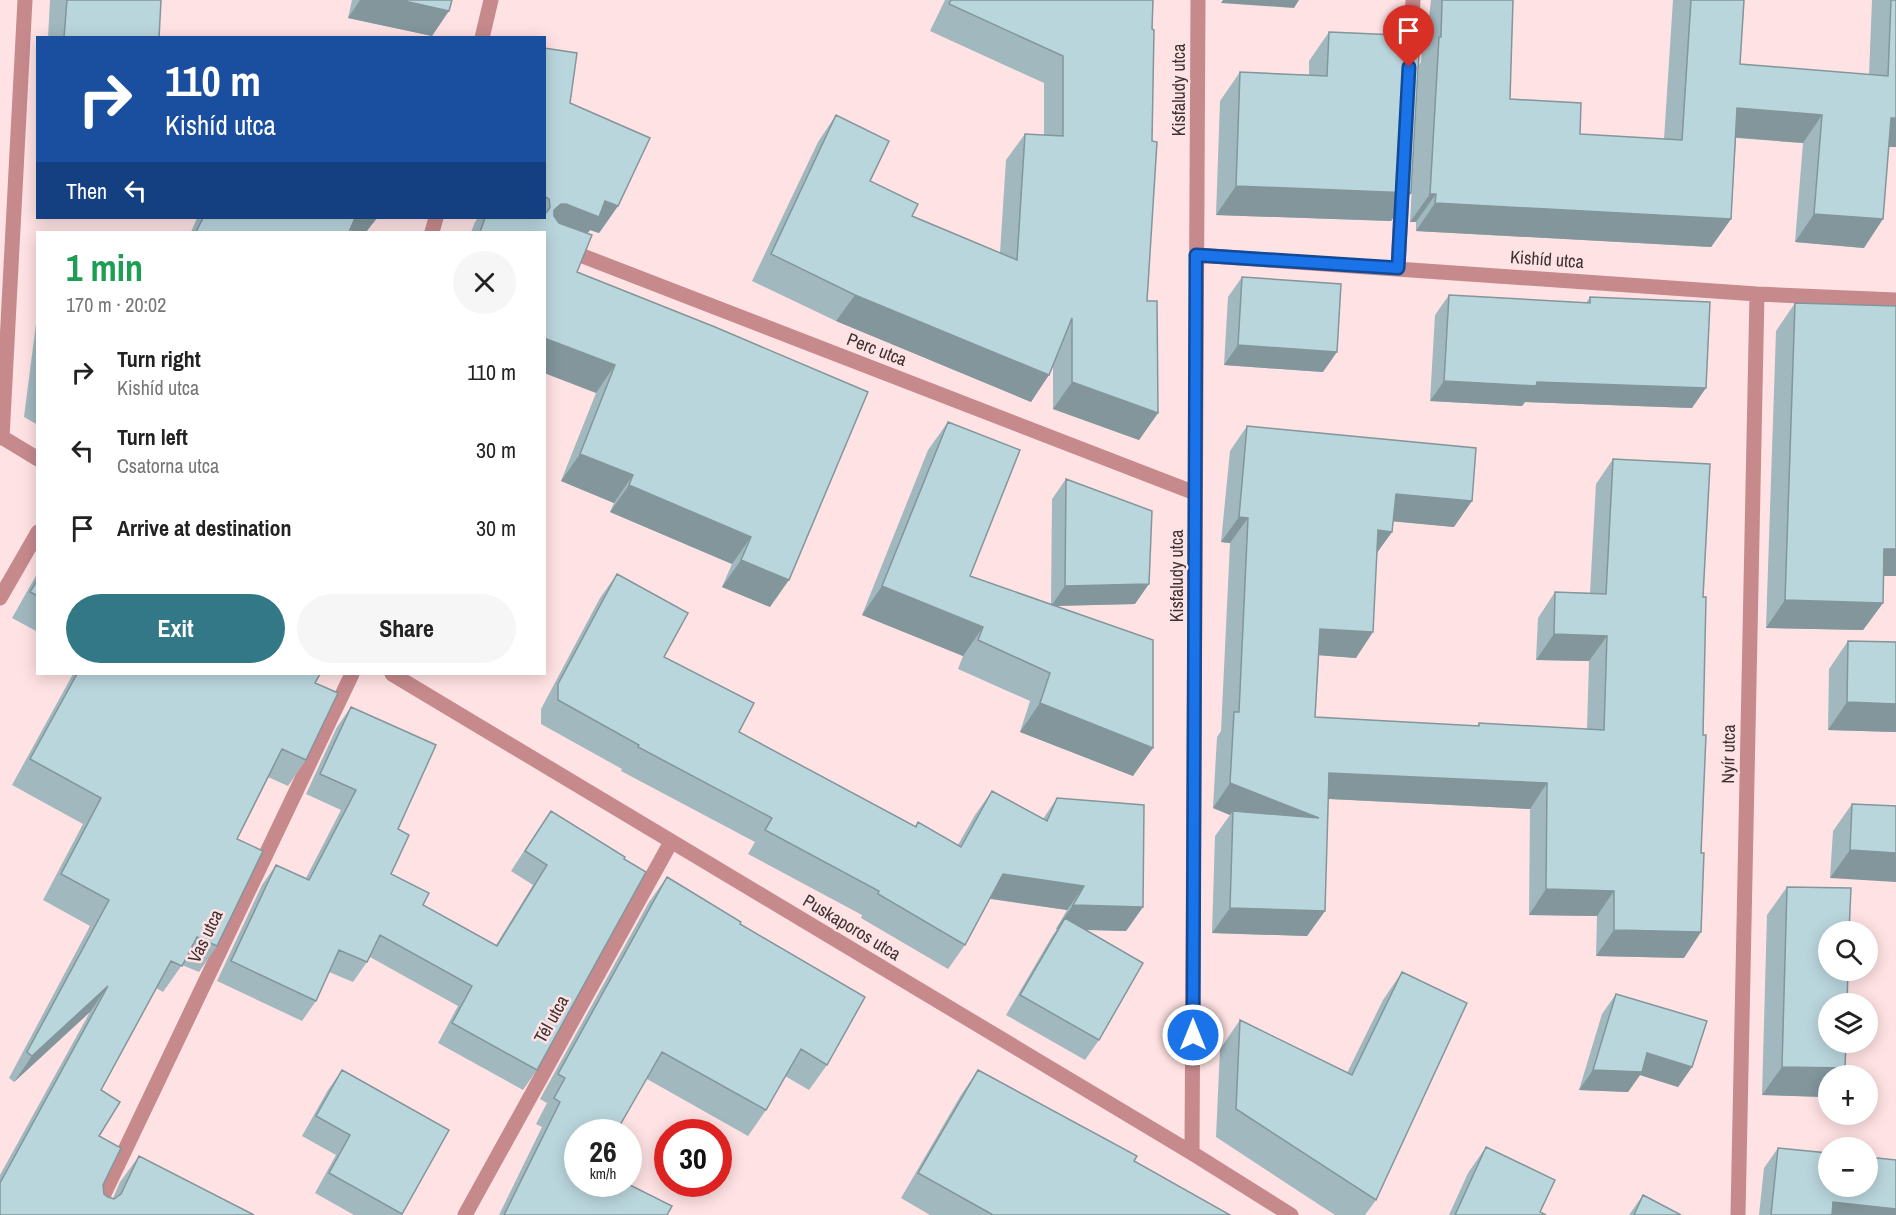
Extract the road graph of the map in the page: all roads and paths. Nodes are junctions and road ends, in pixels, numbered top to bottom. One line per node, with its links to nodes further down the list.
1 (25, 0): 13 (street)
2 (491, 0): 5 (street)
3 (1198, 0): 9 (street, Kisfaludy utca)
4 (1413, 0): 6 (street)
5 (482, 36)
6 (1409, 70)
7 (1403, 175): 10 (street)
8 (546, 242): 15 (street, Perc utca)
9 (1196, 255): 10 (street, Kishíd utca); 15 (street, Kisfaludy utca)
10 (1398, 268): 11 (street, Kishíd utca)
11 (1756, 294): 12 (street, Kishíd utca); 25 (street, Nyír utca)
12 (1896, 300)
13 (1, 437): 14 (street)
14 (36, 458)
15 (1196, 494): 21 (street, Kisfaludy utca)
16 (36, 535): 17 (street)
17 (0, 598)
18 (352, 675): 22 (street, Vas utca)
19 (394, 675): 20 (street, Puskaporos utca)
20 (671, 842): 21 (street, Puskaporos utca); 23 (street, Tél utca)
21 (1192, 1153): 24 (street, Puskaporos utca)
22 (94, 1215)
23 (465, 1215)
24 (1291, 1215)
25 (1738, 1215)

